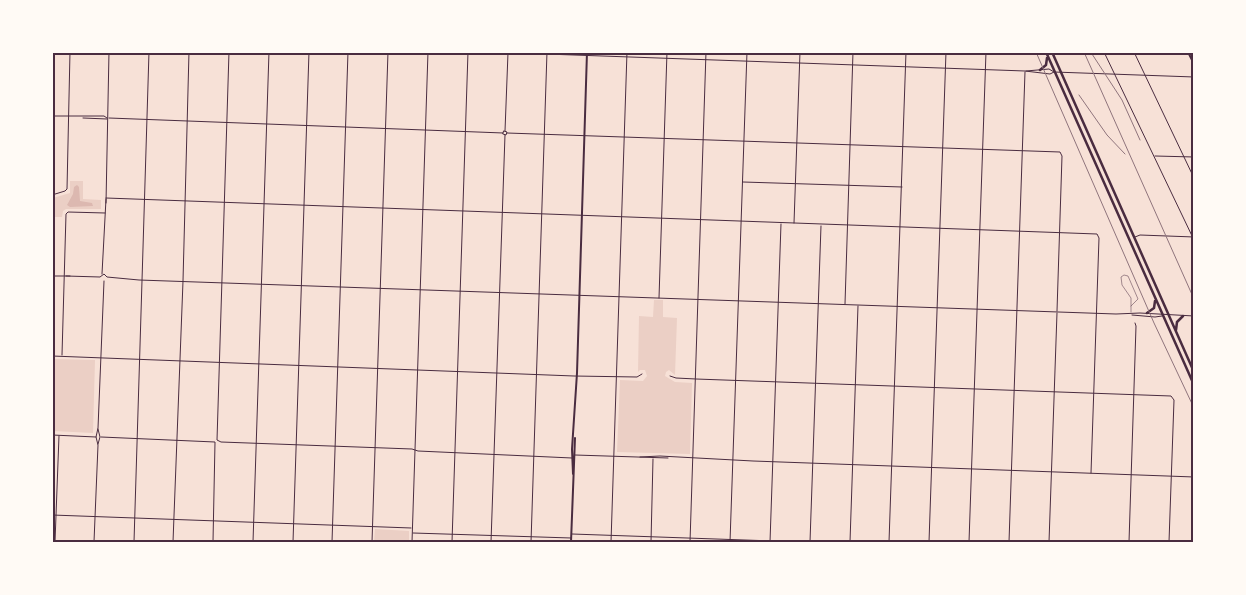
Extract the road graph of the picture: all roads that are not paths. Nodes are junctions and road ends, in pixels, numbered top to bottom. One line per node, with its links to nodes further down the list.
1 (70, 52): 49 (street)
2 (109, 52): 50 (street)
3 (150, 52): 51 (street)
4 (189, 52): 52 (street)
5 (229, 52): 53 (street)
6 (269, 52): 54 (street)
7 (309, 52): 55 (street)
8 (348, 52): 56 (street)
9 (388, 52): 57 (street)
10 (428, 52): 58 (street)
11 (468, 52): 59 (street)
12 (490, 52): 27 (street)
13 (587, 52): 30 (main road)
14 (627, 52): 31 (street)
15 (667, 52): 32 (street)
16 (706, 52): 33 (street)
17 (747, 52): 34 (street)
18 (800, 52): 35 (street)
19 (853, 52): 37 (street)
20 (906, 52): 38 (street)
21 (946, 52): 39 (street)
22 (986, 52): 40 (street)
23 (1052, 52): 44 (highway)
24 (1104, 52): 45 (street)
25 (1134, 52): 46 (street)
26 (1188, 52): 36 (main road)
27 (508, 53): 29 (street); 60 (street)
28 (1046, 53): 41 (highway); 43 (highway)
29 (547, 54): 30 (street); 61 (street)
30 (587, 56): 31 (street); 62 (main road)
31 (627, 58): 32 (street); 63 (street)
32 (666, 59): 33 (street); 64 (street)
33 (706, 60): 34 (street); 65 (street)
34 (746, 62): 35 (street); 66 (street)
35 (800, 64): 37 (street); 67 (street)
36 (1194, 64)
37 (852, 66): 38 (street); 68 (street)
38 (906, 67): 39 (street); 69 (street)
39 (945, 69): 40 (street); 70 (street)
40 (985, 70): 42 (street); 71 (street)
41 (1040, 70): 42 (street); 43 (street)
42 (1025, 71): 43 (street); 72 (street)
43 (1054, 72): 44 (street); 132 (highway)
44 (1060, 72): 45 (street); 109 (highway)
45 (1115, 74): 46 (street); 73 (street)
46 (1145, 76): 47 (street); 74 (street)
47 (1194, 76)
48 (52, 116): 49 (street)
49 (68, 117): 50 (street); 81 (street)
50 (108, 118): 51 (street); 83 (street)
51 (148, 120): 52 (street); 82 (street)
52 (187, 121): 53 (street); 84 (street)
53 (227, 123): 54 (street); 85 (street)
54 (267, 124): 55 (street); 86 (street)
55 (306, 126): 56 (street); 87 (street)
56 (346, 127): 57 (street); 88 (street)
57 (386, 129): 58 (street); 89 (street)
58 (426, 130): 59 (street); 90 (street)
59 (465, 132): 60 (street); 91 (street)
60 (505, 132): 61 (street); 93 (street)
61 (545, 134): 62 (street); 94 (street)
62 (584, 136): 63 (street); 95 (main road)
63 (624, 138): 64 (street); 96 (street)
64 (664, 139): 65 (street); 97 (street)
65 (703, 140): 66 (street); 98 (street)
66 (744, 142): 67 (street); 77 (street)
67 (797, 144): 68 (street); 78 (street)
68 (850, 146): 69 (street); 79 (street)
69 (903, 147): 70 (street); 80 (street)
70 (943, 148): 71 (street); 105 (street)
71 (983, 150): 72 (street); 106 (street)
72 (1022, 151): 107 (street); 108 (street)
73 (1154, 156): 74 (street); 110 (street)
74 (1183, 156): 75 (street); 76 (street)
75 (1194, 157)
76 (1194, 178)
77 (742, 182): 78 (street); 99 (street)
78 (796, 184): 79 (street); 101 (street)
79 (848, 186): 80 (street); 103 (street)
80 (902, 187): 104 (street)
81 (52, 195)
82 (146, 200): 83 (street); 84 (street); 117 (street)
83 (106, 201): 92 (street)
84 (186, 201): 85 (street); 118 (street)
85 (225, 202): 86 (street); 120 (street)
86 (265, 204): 87 (street); 121 (street)
87 (304, 206): 88 (street); 122 (street)
88 (344, 207): 89 (street); 123 (street)
89 (384, 208): 90 (street); 124 (street)
90 (423, 210): 91 (street); 125 (street)
91 (463, 211): 93 (street); 126 (street)
92 (105, 213): 112 (street); 114 (street)
93 (502, 213): 94 (street); 127 (street)
94 (542, 214): 95 (street); 128 (street)
95 (582, 216): 96 (street); 129 (main road)
96 (622, 217): 97 (street); 130 (street)
97 (662, 219): 98 (street); 131 (street)
98 (701, 220): 99 (street); 133 (street)
99 (741, 222): 100 (street); 134 (street)
100 (781, 223): 101 (street); 135 (street)
101 (794, 223): 102 (street)
102 (821, 224): 103 (street); 136 (street)
103 (847, 225): 104 (street); 137 (street)
104 (901, 227): 105 (street); 140 (street)
105 (940, 228): 106 (street); 141 (street)
106 (980, 230): 107 (street); 142 (street)
107 (1020, 231): 108 (street); 143 (street)
108 (1060, 232): 144 (street); 145 (street)
109 (1134, 237): 110 (street); 149 (highway)
110 (1193, 237): 111 (street)
111 (1194, 240)
112 (102, 275): 115 (street); 116 (street)
113 (52, 276): 114 (street)
114 (65, 276): 115 (street); 155 (street)
115 (101, 277): 119 (street)
116 (107, 278): 117 (street); 119 (street)
117 (144, 279): 118 (street); 157 (street)
118 (183, 280): 120 (street); 158 (street)
119 (104, 281): 156 (street)
120 (222, 282): 121 (street); 159 (street)
121 (262, 284): 122 (street); 160 (street)
122 (302, 285): 123 (street); 161 (street)
123 (341, 287): 124 (street); 162 (street)
124 (381, 288): 125 (street); 163 (street)
125 (421, 290): 126 (street); 164 (street)
126 (460, 291): 127 (street); 165 (street)
127 (500, 293): 128 (street); 167 (street)
128 (540, 294): 129 (street); 169 (street)
129 (579, 296): 130 (street); 170 (main road)
130 (620, 297): 131 (street); 172 (street)
131 (659, 298): 133 (street)
132 (1155, 299): 147 (highway); 148 (highway)
133 (699, 300): 134 (street); 173 (street)
134 (739, 301): 135 (street); 174 (street)
135 (778, 303): 136 (street); 175 (street)
136 (818, 304): 137 (street); 176 (street)
137 (845, 305): 138 (street)
138 (858, 306): 140 (street); 177 (street)
139 (1131, 306): 139 (lane); 146 (lane)
140 (898, 307): 141 (street); 179 (street)
141 (938, 308): 142 (street); 180 (street)
142 (978, 310): 143 (street); 181 (street)
143 (1017, 311): 144 (street); 182 (street)
144 (1057, 312): 145 (street); 183 (street)
145 (1097, 314): 146 (street); 184 (street)
146 (1131, 314): 147 (street); 148 (street)
147 (1147, 314): 148 (street)
148 (1162, 316): 149 (street); 178 (highway)
149 (1169, 316): 150 (street); 153 (highway)
150 (1183, 316): 151 (street); 153 (highway)
151 (1194, 316)
152 (1135, 323): 185 (street)
153 (1176, 332): 166 (highway)
154 (52, 356): 155 (street)
155 (62, 356): 156 (street)
156 (101, 357): 157 (street); 186 (street)
157 (141, 359): 158 (street); 192 (street)
158 (180, 360): 159 (street); 193 (street)
159 (220, 362): 160 (street); 194 (street)
160 (259, 363): 161 (street); 194 (street)
161 (299, 365): 162 (street); 195 (street)
162 (338, 366): 163 (street); 197 (street)
163 (378, 368): 164 (street); 198 (street)
164 (418, 370): 165 (street); 199 (street)
165 (458, 372): 167 (street); 200 (street)
166 (1194, 372)
167 (498, 373): 169 (street); 201 (street)
168 (642, 374): 172 (street)
169 (537, 375): 170 (street); 203 (street)
170 (577, 376): 172 (street); 187 (main road)
171 (670, 376): 173 (street)
172 (616, 377): 204 (street)
173 (696, 379): 174 (street); 207 (street)
174 (736, 381): 175 (street); 208 (street)
175 (776, 382): 176 (street); 209 (street)
176 (816, 384): 177 (street); 210 (street)
177 (855, 385): 179 (street); 211 (street)
178 (1194, 385)
179 (895, 387): 180 (street); 212 (street)
180 (935, 388): 181 (street); 213 (street)
181 (974, 389): 182 (street); 214 (street)
182 (1014, 391): 183 (street); 215 (street)
183 (1054, 392): 184 (street); 216 (street)
184 (1094, 393): 185 (street); 217 (street)
185 (1134, 395): 219 (street); 220 (street)
186 (98, 428): 190 (street); 191 (street)
187 (574, 430): 202 (main road); 206 (main road)
188 (52, 435): 189 (street)
189 (59, 436): 190 (street); 223 (street)
190 (96, 437): 196 (street)
191 (100, 437): 192 (street); 196 (street)
192 (138, 438): 193 (street); 225 (street)
193 (177, 440): 226 (street); 227 (street)
194 (256, 443): 195 (street); 228 (street)
195 (296, 444): 197 (street); 229 (street)
196 (98, 445): 224 (street)
197 (336, 446): 198 (street); 230 (street)
198 (376, 448): 199 (street); 231 (street)
199 (415, 450): 200 (street); 232 (street)
200 (455, 453): 201 (street); 234 (street)
201 (495, 454): 203 (street); 236 (street)
202 (575, 455): 204 (street); 218 (main road)
203 (534, 456): 206 (street); 238 (street)
204 (614, 456): 205 (street); 237 (street)
205 (653, 457): 207 (street); 239 (street)
206 (572, 458): 218 (main road)
207 (693, 459): 208 (street); 241 (street)
208 (733, 460): 209 (street); 242 (street)
209 (773, 462): 210 (street); 260 (street)
210 (813, 463): 211 (street); 262 (street)
211 (852, 465): 212 (street); 263 (street)
212 (892, 466): 213 (street); 264 (street)
213 (932, 467): 214 (street); 265 (street)
214 (972, 469): 215 (street); 266 (street)
215 (1012, 470): 216 (street); 267 (street)
216 (1052, 472): 217 (street); 268 (street)
217 (1092, 473): 219 (street)
218 (573, 474): 235 (main road)
219 (1131, 475): 220 (street); 269 (street)
220 (1171, 476): 221 (street); 270 (street)
221 (1194, 477)
222 (52, 515): 223 (street)
223 (56, 515): 224 (street); 243 (street)
224 (95, 517): 225 (street); 244 (street)
225 (135, 518): 226 (street); 245 (street)
226 (174, 520): 227 (street); 246 (street)
227 (214, 521): 228 (street); 247 (street)
228 (253, 523): 229 (street); 248 (street)
229 (293, 524): 230 (street); 249 (street)
230 (333, 525): 231 (street); 250 (street)
231 (373, 527): 232 (street); 251 (street)
232 (413, 528): 233 (street)
233 (412, 532): 234 (street); 252 (street)
234 (452, 534): 236 (street); 253 (street)
235 (571, 534): 237 (street); 240 (main road)
236 (491, 535): 238 (street); 254 (street)
237 (611, 535): 239 (street); 257 (street)
238 (532, 536): 240 (street); 255 (street)
239 (651, 537): 241 (street); 258 (street)
240 (571, 538): 256 (main road)
241 (690, 538): 242 (street); 259 (street)
242 (730, 541): 260 (street)
243 (55, 542)
244 (94, 542)
245 (134, 542)
246 (174, 542)
247 (213, 542)
248 (253, 542)
249 (293, 542)
250 (332, 542)
251 (372, 542)
252 (412, 542)
253 (452, 542)
254 (491, 542)
255 (531, 542)
256 (571, 542)
257 (610, 542)
258 (651, 542)
259 (690, 542)
260 (770, 542): 261 (street)
261 (802, 542)
262 (810, 542)
263 (850, 542)
264 (889, 542)
265 (929, 542)
266 (969, 542)
267 (1009, 542)
268 (1049, 542)
269 (1129, 542)
270 (1169, 542)

